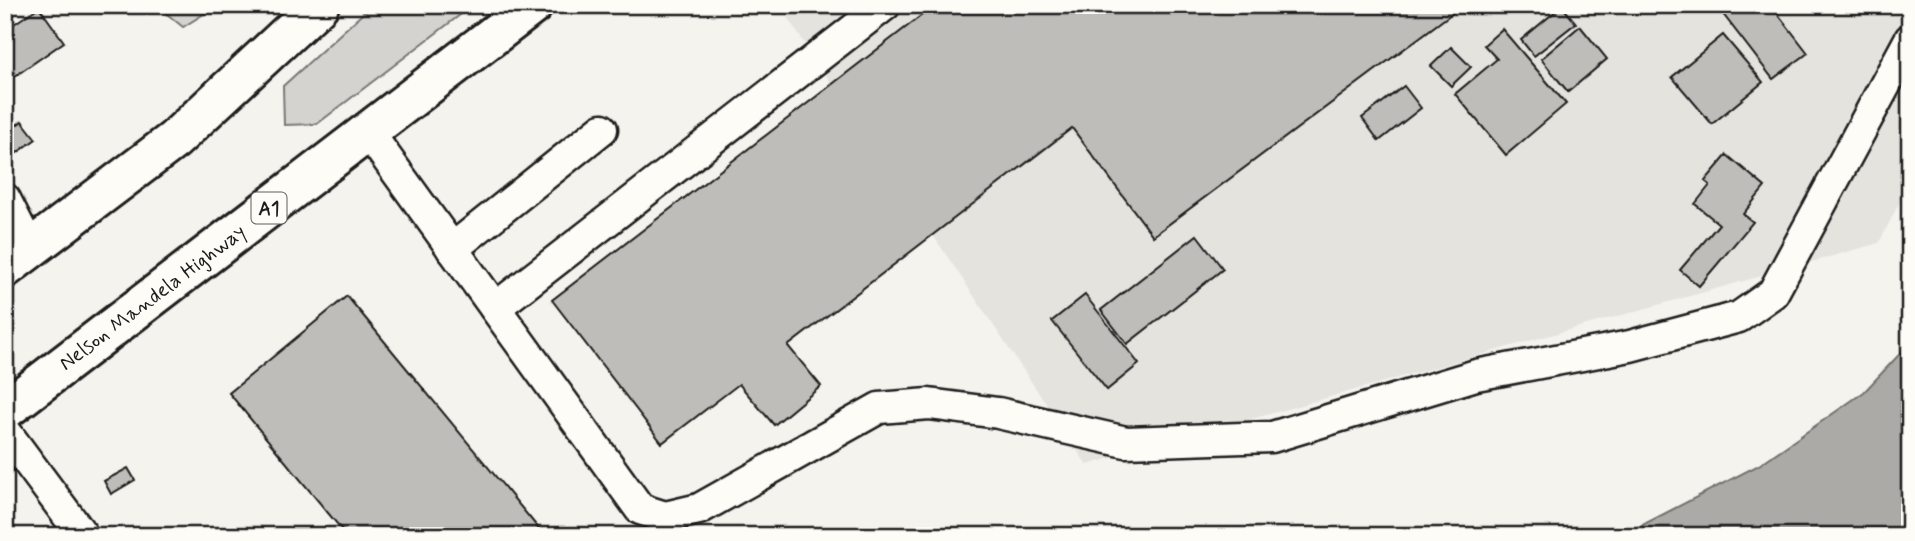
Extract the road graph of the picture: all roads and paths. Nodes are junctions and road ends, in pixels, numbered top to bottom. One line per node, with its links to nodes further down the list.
1 (320, 5): 9 (highway)
2 (533, 5): 6 (highway, Nelson Mandela Highway / A1)
3 (868, 10): 10 (street)
4 (1910, 39): 10 (street)
5 (602, 129): 8 (street)
6 (368, 132): 8 (street); 11 (highway, Nelson Mandela Highway / A1)
7 (5, 200): 9 (street)
8 (452, 249): 10 (street)
9 (18, 258)
10 (495, 308)
11 (5, 410)
12 (5, 431): 13 (street)
13 (83, 536)

